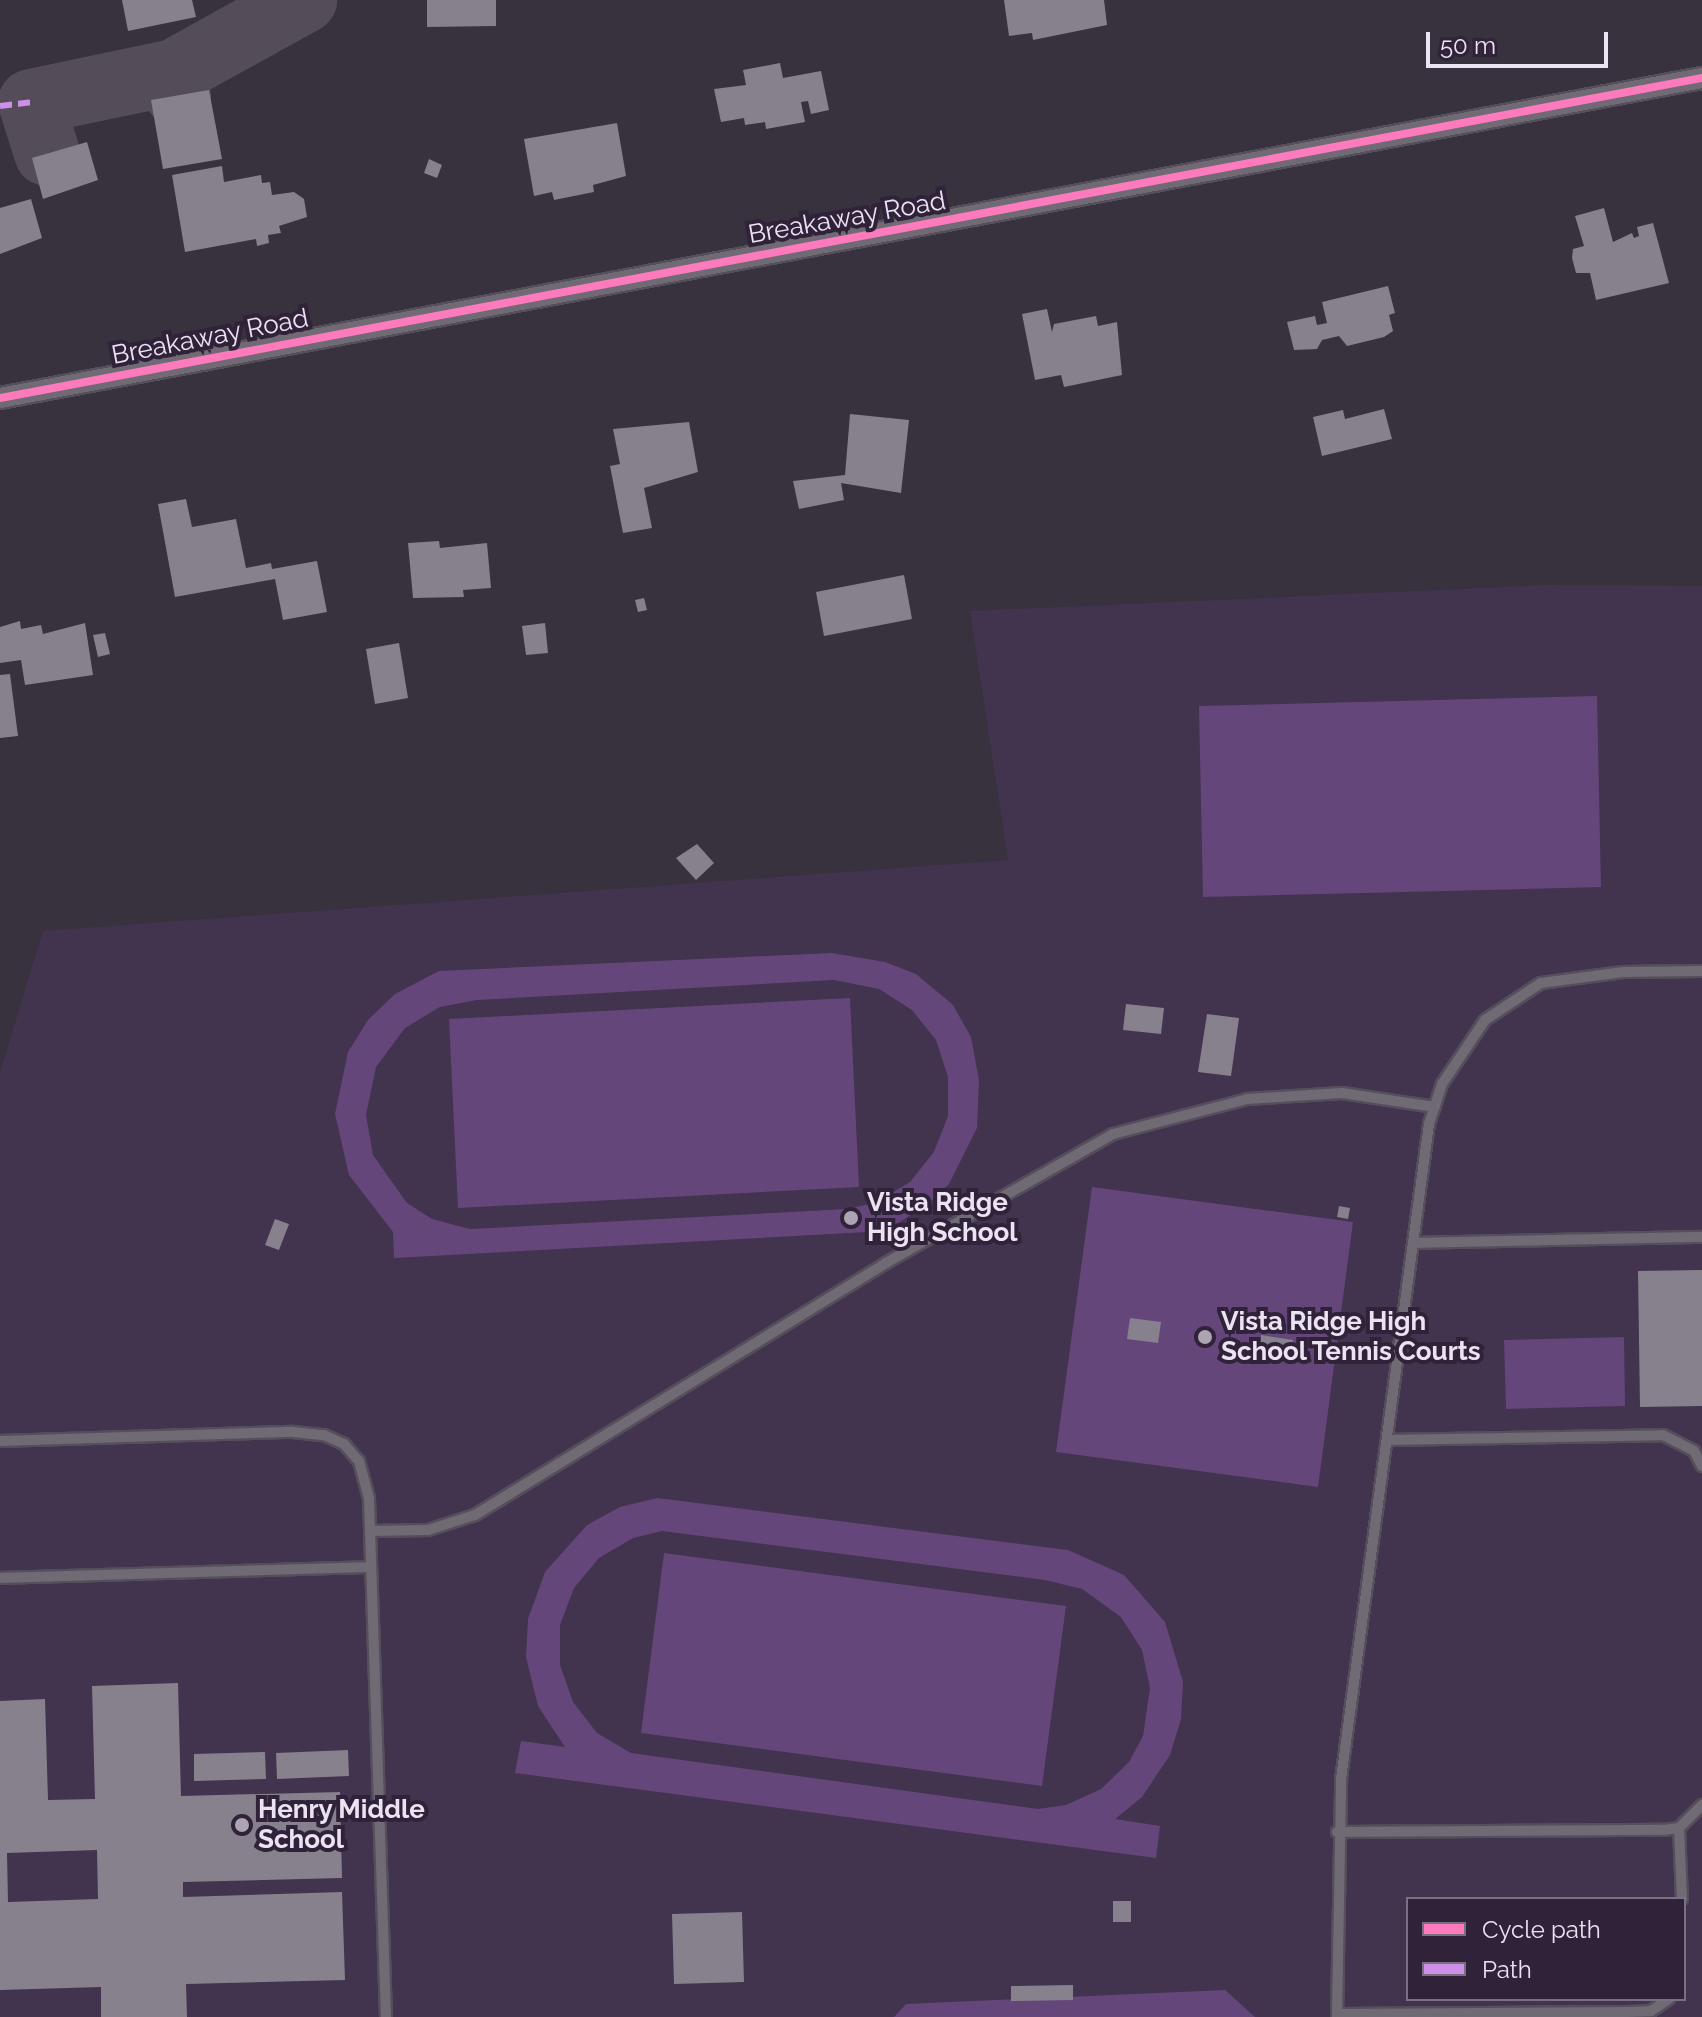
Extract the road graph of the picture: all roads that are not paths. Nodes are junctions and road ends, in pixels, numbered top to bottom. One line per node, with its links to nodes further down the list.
1 (1702, 78): 2 (street, Breakaway Road)
2 (0, 398)
3 (1702, 971): 4 (lane)
4 (1435, 1107): 6 (lane); 10 (lane)
5 (1702, 1237): 6 (lane)
6 (1414, 1243): 7 (lane)
7 (1387, 1440): 9 (lane); 15 (lane)
8 (0, 1441): 10 (lane)
9 (1702, 1466)
10 (370, 1531): 11 (lane)
11 (370, 1567): 12 (lane); 19 (lane)
12 (0, 1578)
13 (1702, 1805): 14 (lane)
14 (1679, 1828): 15 (lane); 16 (lane)
15 (1337, 1832): 18 (lane)
16 (1682, 1897)
17 (1666, 2001): 18 (lane)
18 (1337, 2016)
19 (386, 2017)

